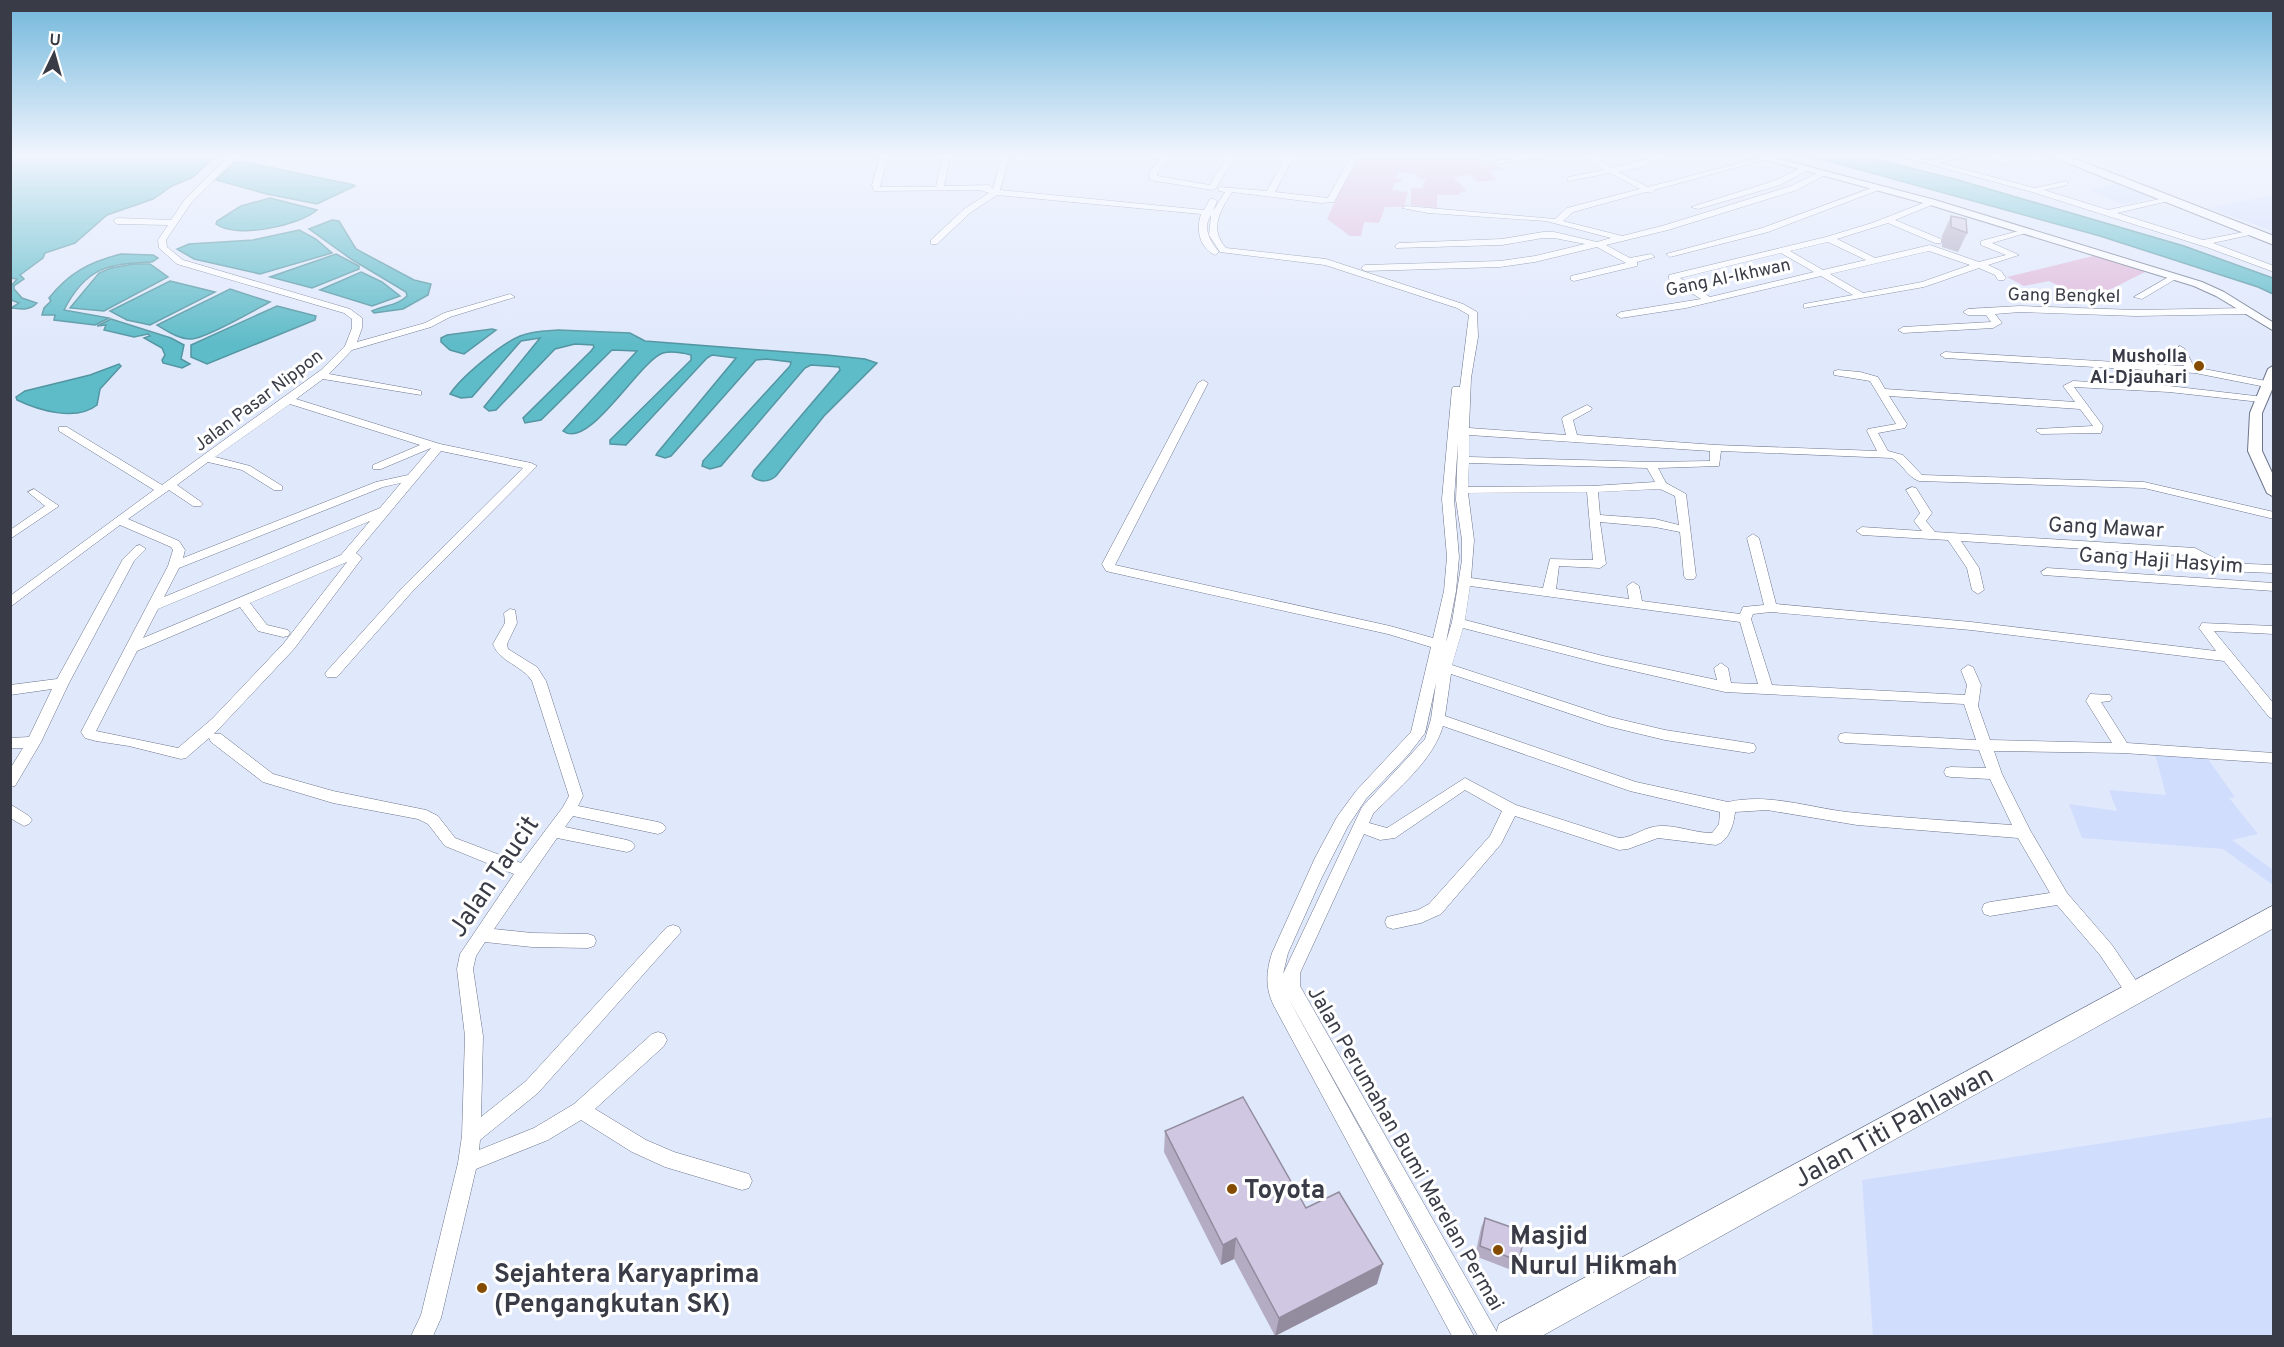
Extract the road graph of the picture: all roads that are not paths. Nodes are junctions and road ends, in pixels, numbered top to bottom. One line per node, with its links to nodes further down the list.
1 (175, 219): 14 (street, Jalan Pasar Nippon)
2 (959, 219): 24 (street)
3 (1207, 219): 64 (street, Jalan Perumahan Bumi Marelan Permai)
4 (1521, 219): 15 (street)
5 (1564, 219): 15 (street)
6 (1692, 219): 20 (street)
7 (1796, 219): 29 (street)
8 (1984, 219): 16 (street)
9 (2127, 219): 25 (street)
10 (2217, 219): 17 (highway)
11 (2230, 219): 19 (highway)
12 (1888, 220): 21 (street); 22 (street)
13 (117, 221): 14 (street)
14 (172, 223): 51 (street, Jalan Pasar Nippon)
15 (1561, 223): 18 (street); 20 (street)
16 (2022, 231): 33 (street); 37 (street)
17 (2251, 232): 23 (highway); 25 (street)
18 (1554, 235): 26 (street); 27 (street)
19 (2274, 236)
20 (1625, 239): 26 (street)
21 (1829, 239): 28 (street); 32 (street)
22 (1938, 241)
23 (2274, 241)
24 (934, 242)
25 (2203, 243): 35 (street)
26 (1600, 245): 31 (street); 34 (street)
27 (1399, 246)
28 (1783, 251): 36 (street); 43 (street)
29 (1670, 254)
30 (1651, 257): 31 (street)
31 (1629, 261): 38 (street)
32 (1874, 261): 33 (street, Gang Al-Ikhwan); 36 (street, Gang Al-Ikhwan)
33 (1979, 265): 39 (street, Gang Al-Ikhwan); 40 (street)
34 (1365, 268)
35 (2274, 269)
36 (1824, 273): 40 (street); 43 (street, Gang Al-Ikhwan)
37 (2175, 277): 42 (street); 45 (street)
38 (1574, 278)
39 (2001, 278)
40 (1860, 295): 44 (street)
41 (510, 297): 51 (street)
42 (2139, 297)
43 (1709, 300): 48 (street, Gang Al-Ikhwan)
44 (1807, 306)
45 (2247, 311): 47 (street, Gang Bengkel); 49 (street)
46 (1968, 312): 47 (street)
47 (1989, 312): 50 (street, Gang Bengkel)
48 (1621, 315)
49 (2274, 328)
50 (1903, 330)
51 (348, 348): 57 (street, Jalan Pasar Nippon)
52 (2180, 349): 55 (street)
53 (1945, 355): 55 (street)
54 (2274, 369): 59 (street)
55 (2191, 370): 59 (street)
56 (1838, 373): 60 (street)
57 (321, 376): 61 (street); 63 (street, Jalan Pasar Nippon)
58 (1203, 383): 119 (street)
59 (2266, 384): 62 (street)
60 (1883, 392): 65 (street); 73 (street)
61 (417, 393)
62 (2260, 399): 65 (street); 85 (street)
63 (288, 400): 71 (street); 74 (street, Jalan Pasar Nippon)
64 (1460, 400): 68 (street, Jalan Perumahan Bumi Marelan Permai); 86 (street, Jalan Perumahan Bumi Marelan Permai)
65 (2084, 406): 69 (street)
66 (1587, 408): 70 (street)
67 (63, 429): 80 (street)
68 (1463, 430): 70 (street); 75 (street, Jalan Perumahan Bumi Marelan Permai)
69 (2041, 431)
70 (1572, 438): 72 (street)
71 (435, 445): 77 (street); 78 (street); 125 (street)
72 (1716, 448): 73 (street); 76 (street)
73 (1884, 455): 89 (street)
74 (208, 459): 80 (street, Jalan Pasar Nippon); 81 (street)
75 (1464, 460): 76 (street); 86 (street, Jalan Perumahan Bumi Marelan Permai)
76 (1651, 465): 79 (street)
77 (377, 467)
78 (412, 477): 88 (street); 100 (street)
79 (1662, 485): 82 (street); 92 (street)
80 (166, 488): 87 (street); 91 (street, Jalan Pasar Nippon)
81 (278, 488)
82 (1592, 489): 86 (street); 90 (street)
83 (1912, 490): 95 (street)
84 (34, 492): 94 (street)
85 (2274, 494)
86 (1457, 496): 104 (street, Jalan Perumahan Bumi Marelan Permai); 119 (street, Jalan Perumahan Bumi Marelan Permai)
87 (197, 504)
88 (386, 510): 99 (street); 112 (street)
89 (2274, 516)
90 (1594, 518): 92 (street); 108 (street)
91 (120, 520): 100 (street); 110 (street, Jalan Pasar Nippon)
92 (1686, 530): 103 (street)
93 (1862, 531): 95 (street, Gang Mawar)
94 (10, 536)
95 (1932, 536): 97 (street, Gang Mawar)
96 (1753, 537): 113 (street)
97 (1953, 538): 101 (street, Gang Mawar); 107 (street)
98 (140, 549): 126 (street)
99 (350, 554): 109 (street); 120 (street)
100 (174, 566): 112 (street)
101 (2274, 569)
102 (2047, 572): 106 (street, Gang Haji Hasyim)
103 (1690, 576)
104 (1464, 581): 108 (street); 116 (street, Jalan Perumahan Bumi Marelan Permai)
105 (1633, 586): 111 (street)
106 (2274, 587)
107 (1978, 590)
108 (1549, 591): 111 (street)
109 (243, 602): 118 (street); 120 (street)
110 (10, 603)
111 (1635, 604): 115 (street)
112 (153, 606): 120 (street)
113 (1771, 608): 115 (street); 121 (street)
114 (510, 614): 149 (street, Jalan Taucit)
115 (1745, 618): 129 (street)
116 (1458, 622): 119 (street, Jalan Perumahan Bumi Marelan Permai); 127 (street)
117 (2274, 630): 121 (street)
118 (283, 633)
119 (1444, 646): 122 (street, Jalan Perumahan Bumi Marelan Permai); 145 (street, Jalan Perumahan Bumi Marelan Permai)
120 (132, 648)
121 (2228, 657): 132 (street)
122 (1445, 667): 133 (street, Jalan Perumahan Bumi Marelan Permai); 139 (street)
123 (1721, 668): 127 (street)
124 (1968, 670): 131 (street)
125 (332, 674)
126 (62, 683): 128 (street); 136 (street)
127 (1725, 687): 129 (street)
128 (10, 690)
129 (1767, 690): 131 (street)
130 (2105, 698): 140 (street)
131 (1971, 700): 138 (street)
132 (2274, 714)
133 (1438, 719): 145 (street, Jalan Perumahan Bumi Marelan Permai); 147 (street)
134 (216, 738): 156 (street)
135 (1845, 738): 138 (street)
136 (33, 742): 137 (street); 144 (street)
137 (10, 743)
138 (1986, 745): 140 (street); 143 (street)
139 (1749, 748)
140 (2123, 748): 141 (street)
141 (2274, 758)
142 (1951, 772): 143 (street)
143 (1995, 774): 154 (street)
144 (10, 782)
145 (1361, 807): 151 (street, Jalan Perumahan Bumi Marelan Permai); 164 (street, Jalan Perumahan Bumi Marelan Permai)
146 (1511, 808): 147 (street); 151 (street); 160 (street)
147 (1728, 808): 154 (street)
148 (10, 810): 150 (street)
149 (569, 810): 152 (street); 153 (street, Jalan Taucit)
150 (24, 820)
151 (1359, 825): 164 (street, Jalan Perumahan Bumi Marelan Permai)
152 (658, 828)
153 (554, 831): 155 (street); 156 (street, Jalan Taucit)
154 (2023, 832): 157 (street)
155 (627, 846)
156 (524, 871): 162 (street, Jalan Taucit)
157 (2061, 898): 158 (street); 165 (street)
158 (1990, 909)
159 (2274, 915): 165 (main road, Jalan Titi Pahlawan)
160 (1393, 922)
161 (673, 932): 168 (street)
162 (480, 935): 163 (street); 168 (street, Jalan Taucit)
163 (588, 941)
164 (1283, 986): 172 (street, Jalan Perumahan Bumi Marelan Permai); 173 (street, Jalan Perumahan Bumi Marelan Permai)
165 (2138, 991): 174 (main road, Jalan Titi Pahlawan)
166 (658, 1040): 167 (street)
167 (581, 1110): 169 (street); 170 (street)
168 (471, 1136): 169 (street, Jalan Taucit)
169 (468, 1163): 171 (street, Jalan Taucit)
170 (742, 1181)
171 (422, 1336)
172 (1463, 1336)
173 (1489, 1336)
174 (1511, 1336)

